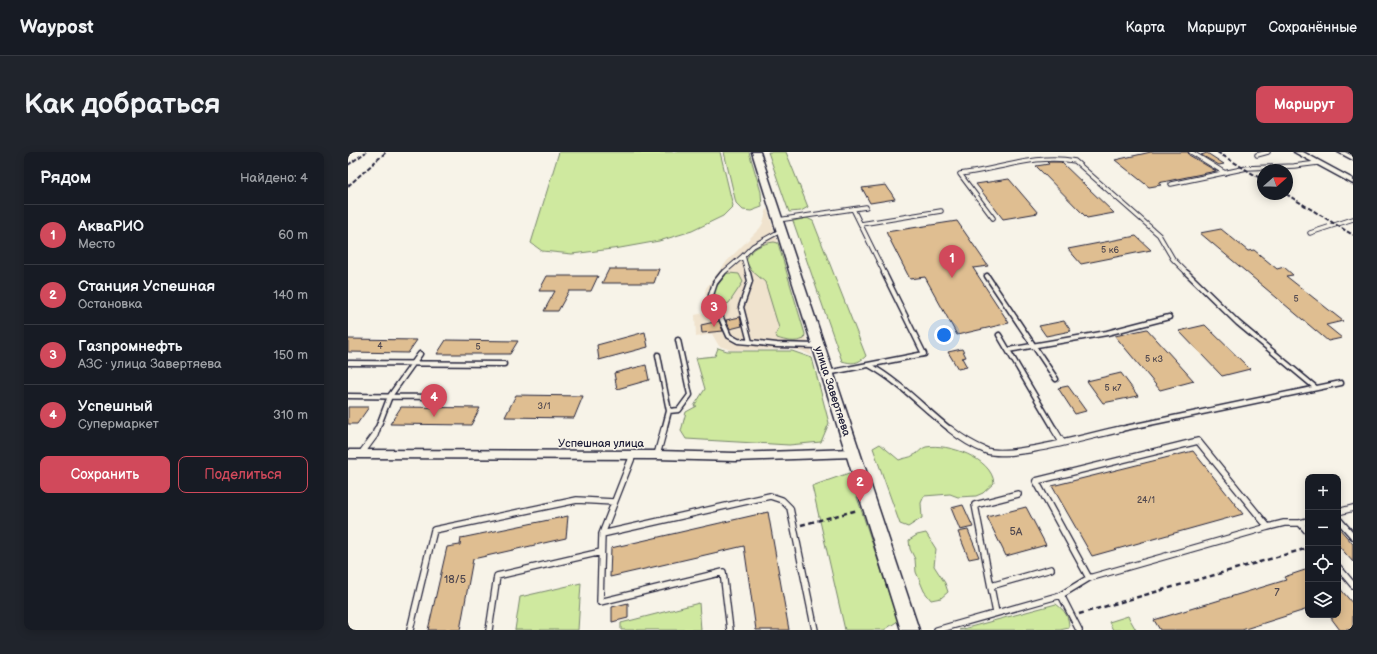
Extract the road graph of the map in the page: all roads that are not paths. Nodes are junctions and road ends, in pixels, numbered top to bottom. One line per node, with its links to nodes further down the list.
1 (756, 152): 18 (main road, улица Завертяева)
2 (1191, 152): 9 (lane)
3 (1268, 152): 6 (lane)
4 (1298, 152): 8 (street)
5 (1341, 152): 7 (street)
6 (1257, 155)
7 (1353, 158)
8 (1318, 163): 9 (lane); 10 (street)
9 (1225, 173): 11 (lane)
10 (1353, 182)
11 (1170, 184)
12 (866, 207): 13 (lane)
13 (854, 209): 17 (lane); 18 (lane)
14 (941, 211): 17 (lane)
15 (993, 218): 38 (lane)
16 (1353, 219): 19 (lane)
17 (861, 224): 34 (lane)
18 (780, 225): 20 (lane); 26 (main road, улица Завертяева)
19 (1310, 232)
20 (743, 256): 25 (lane); 25 (lane)
21 (987, 276): 27 (lane)
22 (1169, 317): 27 (lane)
23 (999, 335): 28 (lane)
24 (678, 340): 42 (lane)
25 (750, 342): 26 (lane)
26 (819, 346): 35 (main road, улица Завертяева)
27 (1034, 346): 28 (lane); 36 (lane)
28 (1008, 350): 43 (lane)
29 (420, 354): 32 (lane)
30 (658, 355): 42 (lane)
31 (348, 363): 32 (lane)
32 (414, 363): 33 (lane); 40 (lane)
33 (504, 364)
34 (868, 365): 35 (lane); 43 (lane)
35 (827, 373): 44 (main road, улица Завертяева)
36 (1056, 379)
37 (1341, 383): 38 (lane)
38 (1316, 388): 43 (lane)
39 (348, 396): 40 (lane)
40 (390, 396): 41 (lane); 46 (lane)
41 (434, 397)
42 (669, 411): 48 (lane)
43 (1062, 442)
44 (853, 453): 48 (street, Успешная улица); 72 (main road, улица Завертяева)
45 (348, 454): 46 (street, Успешная улица)
46 (361, 454): 47 (street, Успешная улица)
47 (633, 455): 48 (street, Успешная улица); 50 (lane)
48 (657, 455)
49 (1018, 494): 65 (lane)
50 (614, 502): 58 (lane); 68 (lane)
51 (1353, 508): 52 (lane)
52 (1341, 511)
53 (1305, 522): 55 (lane)
54 (1341, 522): 59 (lane)
55 (1300, 523): 56 (lane); 57 (lane)
56 (1268, 527): 63 (lane); 63 (lane)
57 (1305, 529)
58 (602, 534): 60 (lane); 71 (lane)
59 (1353, 536)
60 (601, 552): 69 (lane); 70 (lane)
61 (1051, 569): 65 (lane)
62 (1341, 571): 64 (lane)
63 (1089, 578): 66 (lane)
64 (1353, 585)
65 (991, 586): 67 (lane)
66 (1061, 594): 67 (lane); 74 (lane)
67 (996, 613): 73 (lane)
68 (410, 630)
69 (489, 630)
70 (730, 630)
71 (815, 630)
72 (910, 630)
73 (937, 630)
74 (1079, 630)

